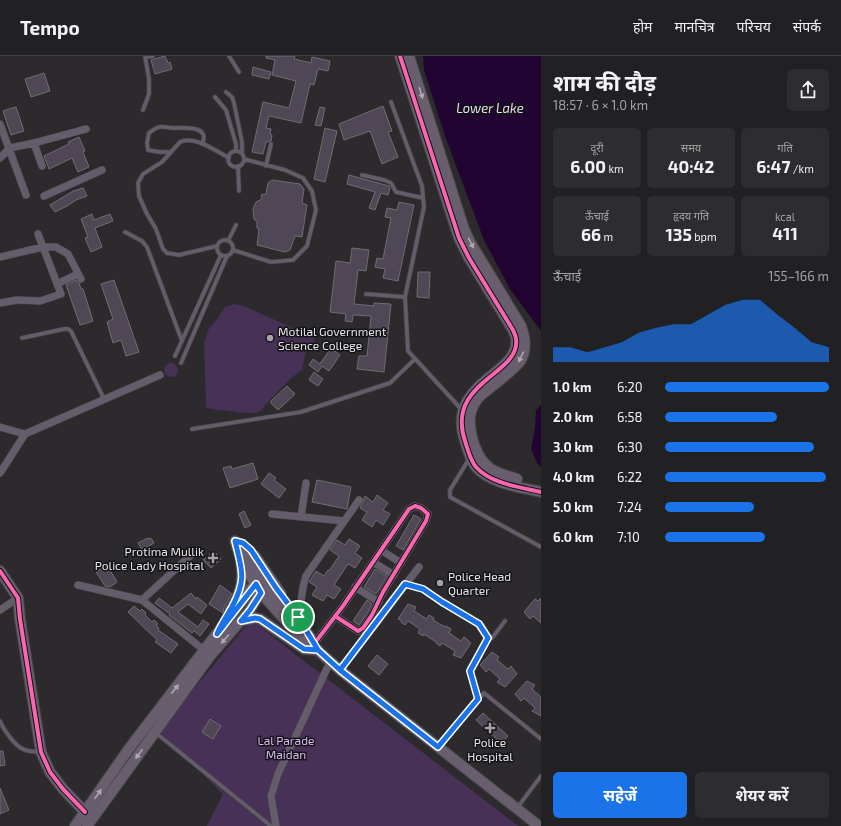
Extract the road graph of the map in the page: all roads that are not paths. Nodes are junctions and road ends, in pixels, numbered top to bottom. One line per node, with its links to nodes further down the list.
1 (153, 56): 5 (lane)
2 (229, 56): 6 (lane)
3 (400, 56): 55 (main road)
4 (409, 56): 59 (main road, one-way to 59)
5 (146, 57): 11 (lane)
6 (240, 72)
7 (226, 92): 10 (lane)
8 (215, 97): 12 (lane)
9 (391, 102): 33 (lane)
10 (234, 105): 12 (lane); 21 (lane)
11 (143, 110)
12 (226, 110): 19 (lane)
13 (0, 124): 18 (street)
14 (86, 129): 15 (street)
15 (34, 143): 18 (street); 25 (street)
16 (202, 144): 20 (lane); 20 (lane); 23 (lane)
17 (271, 144): 27 (lane)
18 (10, 148): 22 (street); 31 (street)
19 (236, 151): 21 (lane); 23 (lane)
20 (171, 152): 38 (lane)
21 (242, 153): 24 (lane)
22 (0, 158)
23 (229, 158): 26 (lane)
24 (244, 160): 26 (lane); 27 (lane)
25 (42, 166)
26 (238, 166): 30 (lane)
27 (266, 166): 40 (lane)
28 (102, 170): 32 (street)
29 (362, 175): 33 (lane)
30 (240, 191)
31 (26, 195)
32 (44, 196)
33 (423, 198): 46 (lane)
34 (236, 225): 37 (lane)
35 (125, 232): 49 (lane)
36 (38, 234): 39 (street)
37 (228, 241): 38 (lane); 40 (lane)
38 (217, 246): 41 (lane)
39 (43, 247): 43 (street); 44 (street); 44 (street)
40 (233, 250): 42 (lane)
41 (221, 255): 42 (lane); 49 (lane)
42 (228, 256): 52 (lane)
43 (0, 257)
44 (57, 284): 47 (street)
45 (366, 294): 46 (lane)
46 (405, 297): 51 (lane)
47 (0, 303)
48 (22, 338): 54 (lane)
49 (182, 341): 50 (lane)
50 (175, 356)
51 (415, 359): 55 (lane); 57 (lane)
52 (181, 363)
53 (160, 375): 54 (street)
54 (104, 400): 58 (street)
55 (463, 411): 60 (main road)
56 (0, 427): 58 (street)
57 (192, 429)
58 (25, 434): 61 (street)
59 (476, 447): 60 (lane); 63 (main road)
60 (470, 457): 64 (main road); 70 (lane)
61 (0, 473)
62 (306, 483): 67 (street)
63 (541, 485)
64 (541, 492)
65 (359, 500): 68 (street)
66 (272, 514): 67 (street)
67 (301, 517): 68 (street)
68 (344, 521): 88 (street)
69 (235, 541): 73 (main road); 80 (main road); 88 (main road)
70 (541, 547)
71 (381, 550): 74 (street); 75 (street); 75 (street)
72 (192, 554): 84 (street)
73 (240, 560): 80 (main road); 92 (main road)
74 (373, 562): 78 (street); 82 (street)
75 (401, 563): 78 (street)
76 (419, 567): 79 (street)
77 (0, 571): 83 (main road)
78 (394, 575): 85 (street)
79 (405, 584): 93 (lane); 97 (street)
80 (260, 585): 89 (main road); 91 (main road); 92 (main road); 94 (main road)
81 (78, 586): 84 (street)
82 (356, 587): 85 (street); 87 (street)
83 (18, 598): 86 (street); 103 (main road)
84 (142, 600): 95 (street)
85 (378, 602): 87 (street)
86 (0, 610)
87 (335, 616): 94 (street)
88 (298, 617): 91 (main road)
89 (241, 621): 94 (main road); 100 (main road, one-way to 100)
90 (505, 621): 93 (lane)
91 (306, 631): 94 (main road)
92 (217, 634): 95 (main road)
93 (488, 638): 98 (lane)
94 (316, 647): 96 (main road)
95 (205, 651): 106 (main road, one-way to 95)
96 (330, 662): 97 (main road); 110 (street)
97 (340, 670): 102 (main road)
98 (478, 699): 101 (lane); 102 (lane)
99 (0, 721): 103 (lane)
100 (155, 732): 108 (main road, one-way to 108); 109 (lane)
101 (541, 740)
102 (438, 747): 105 (main road)
103 (42, 752): 106 (main road)
104 (541, 776): 105 (lane)
105 (516, 809): 111 (main road)
106 (85, 812): 107 (main road)
107 (75, 826)
108 (87, 826)
109 (271, 826)
110 (276, 826)
111 (539, 826)

